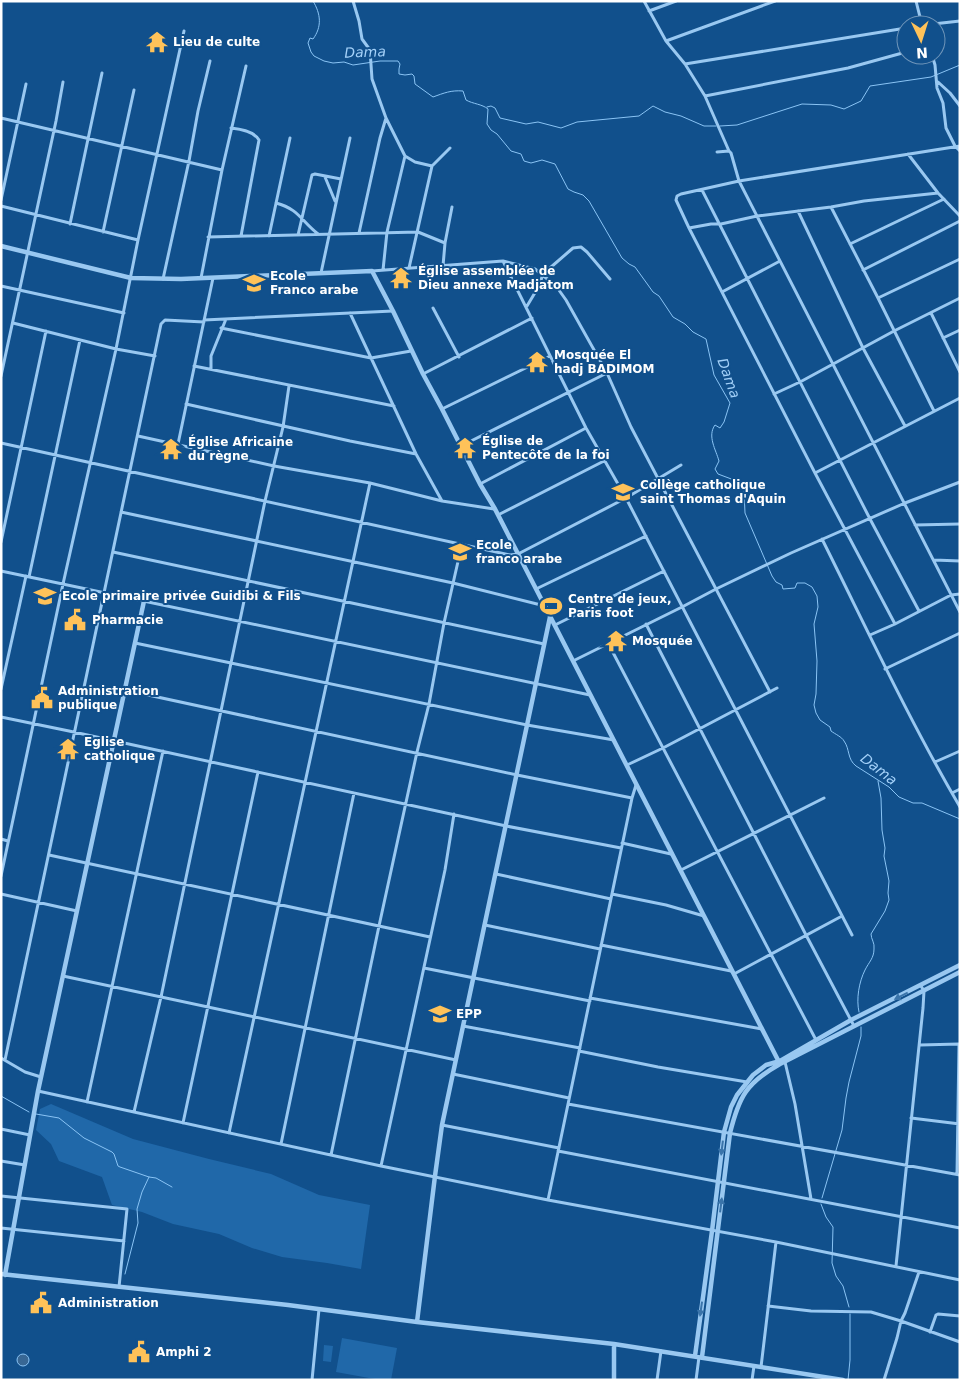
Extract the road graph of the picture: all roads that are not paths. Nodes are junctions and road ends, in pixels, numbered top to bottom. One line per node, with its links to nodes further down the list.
1 (353, 1): 26 (street)
2 (644, 1): 6 (street)
3 (676, 1): 6 (street)
4 (775, 1): 12 (street)
5 (916, 1): 7 (street)
6 (649, 11): 12 (street)
7 (920, 15)
8 (960, 21): 9 (street)
9 (946, 23)
10 (896, 30): 15 (street)
11 (184, 31): 40 (street)
12 (666, 41): 15 (street)
13 (896, 55): 23 (street)
14 (210, 61): 42 (street)
15 (684, 64): 23 (street)
16 (935, 65): 19 (street)
17 (246, 66): 28 (street)
18 (102, 73): 32 (street)
19 (937, 81): 24 (street); 34 (street)
20 (63, 82): 29 (street)
21 (26, 84): 27 (street)
22 (134, 90): 33 (street)
23 (705, 96): 36 (street)
24 (960, 106)
25 (1, 118): 27 (street)
26 (386, 118): 41 (street); 69 (street)
27 (18, 123): 29 (street); 51 (street)
28 (231, 128): 44 (street); 73 (street)
29 (53, 130): 32 (street); 58 (street)
30 (290, 138): 53 (street)
31 (350, 138): 46 (street)
32 (88, 139): 33 (street); 63 (street)
33 (122, 146): 40 (street); 66 (street)
34 (958, 146): 37 (street); 39 (street)
35 (450, 148): 43 (street)
36 (728, 151): 38 (street); 47 (street)
37 (960, 151)
38 (717, 152)
39 (908, 154): 47 (street); 49 (street)
40 (157, 155): 42 (street); 76 (street)
41 (405, 156): 43 (street); 67 (street)
42 (189, 162): 44 (street); 96 (street)
43 (432, 166): 68 (street)
44 (222, 170): 75 (street)
45 (325, 176): 46 (street); 52 (street); 61 (street)
46 (341, 179): 52 (street)
47 (739, 181): 48 (street); 59 (street)
48 (702, 190): 64 (street); 65 (street)
49 (938, 193): 50 (street); 56 (street)
50 (944, 199): 60 (street); 78 (street)
51 (1, 200)
52 (336, 202): 71 (street)
53 (276, 203): 61 (street); 74 (street)
54 (1, 206): 58 (street)
55 (452, 207): 77 (street)
56 (831, 207): 57 (street); 78 (street)
57 (798, 211): 59 (street); 118 (street)
58 (35, 215): 63 (street); 80 (street)
59 (757, 216): 64 (street); 83 (street)
60 (960, 216)
61 (302, 218): 70 (street); 72 (street)
62 (960, 221): 87 (street)
63 (70, 224): 66 (street)
64 (720, 224): 65 (street); 95 (street)
65 (689, 228): 99 (street)
66 (103, 232): 76 (street)
67 (387, 232): 68 (street); 69 (street); 86 (street)
68 (418, 232): 77 (street); 85 (street)
69 (359, 233): 71 (street)
70 (318, 234): 71 (street); 72 (street)
71 (329, 234): 89 (street)
72 (298, 235): 74 (street)
73 (241, 236): 74 (street); 75 (street)
74 (269, 236)
75 (208, 237): 92 (street)
76 (138, 240): 91 (street)
77 (444, 243): 84 (street)
78 (850, 244): 87 (street)
79 (1, 246): 80 (street)
80 (28, 252): 91 (street); 98 (street)
81 (960, 259): 100 (street)
82 (504, 261): 84 (street); 90 (street); 102 (street)
83 (780, 261): 95 (street); 126 (street)
84 (443, 266): 85 (street)
85 (409, 268): 86 (street)
86 (384, 270): 88 (street)
87 (863, 270): 100 (street)
88 (372, 271): 89 (street); 104 (street)
89 (321, 274): 93 (street)
90 (543, 274): 94 (street); 102 (street); 130 (street)
91 (131, 278): 96 (street); 105 (street)
92 (201, 278): 93 (street); 96 (street)
93 (214, 278): 110 (street)
94 (610, 278)
95 (748, 278): 99 (street); 133 (street)
96 (163, 280)
97 (1, 286): 98 (street)
98 (20, 289): 105 (street); 111 (street)
99 (722, 292): 136 (street)
100 (878, 298): 115 (street)
101 (960, 298): 107 (street)
102 (527, 307): 108 (street)
103 (433, 308): 123 (street)
104 (393, 311): 106 (street); 120 (street)
105 (124, 312): 119 (street)
106 (350, 313): 109 (street); 124 (street)
107 (930, 313): 115 (street); 116 (street)
108 (532, 318): 122 (street); 123 (street)
109 (226, 319): 110 (street); 112 (street)
110 (204, 321): 121 (street); 127 (street)
111 (13, 323): 114 (street); 132 (street)
112 (222, 328): 124 (street); 128 (street)
113 (960, 330): 116 (street)
114 (46, 331): 117 (street); 150 (street)
115 (894, 331): 118 (street); 141 (street)
116 (943, 338): 125 (street)
117 (80, 340): 119 (street); 152 (street)
118 (864, 348): 126 (street); 142 (street)
119 (116, 349): 121 (street); 155 (street)
120 (411, 351): 124 (street); 131 (street)
121 (155, 356): 145 (street)
122 (550, 356): 135 (street); 140 (street)
123 (458, 357): 131 (street)
124 (371, 358): 139 (street)
125 (958, 363): 129 (street)
126 (833, 364): 133 (street); 147 (street)
127 (194, 366): 128 (street); 138 (street)
128 (211, 369): 134 (street)
129 (960, 372)
130 (607, 373): 135 (street); 160 (street)
131 (422, 374): 140 (street)
132 (1, 376)
133 (800, 382): 136 (street); 153 (street)
134 (289, 386): 139 (street); 143 (street)
135 (568, 392): 144 (street); 149 (street)
136 (774, 394): 159 (street)
137 (960, 398): 141 (street)
138 (186, 404): 143 (street); 148 (street)
139 (394, 406): 151 (street)
140 (442, 409): 149 (street)
141 (934, 411): 142 (street)
142 (905, 426): 147 (street)
143 (283, 427): 151 (street); 157 (street)
144 (586, 428): 154 (street); 163 (street)
145 (138, 436): 148 (street); 158 (street)
146 (1, 443): 150 (street)
147 (873, 443): 153 (street); 167 (street)
148 (178, 444): 157 (street)
149 (462, 446): 163 (street)
150 (22, 448): 152 (street); 179 (street)
151 (416, 454): 166 (street)
152 (55, 455): 155 (street); 188 (street)
153 (840, 460): 159 (street); 171 (street)
154 (604, 461): 164 (street); 170 (street)
155 (91, 463): 158 (street); 191 (street)
156 (681, 465): 160 (street)
157 (274, 466): 162 (street); 165 (street)
158 (130, 471): 165 (street); 169 (street)
159 (815, 473): 175 (street)
160 (659, 478): 164 (street); 193 (street)
161 (960, 482): 167 (street)
162 (370, 483): 166 (street); 172 (street)
163 (480, 484): 168 (street)
164 (626, 498): 176 (street); 182 (street)
165 (266, 501): 172 (street); 178 (street)
166 (442, 501): 168 (street)
167 (905, 503): 171 (street); 174 (street)
168 (495, 509): 170 (street)
169 (122, 512): 178 (street); 181 (street)
170 (498, 515): 182 (street)
171 (870, 519): 175 (street); 201 (street)
172 (361, 522): 180 (street); 184 (street)
173 (960, 524): 174 (street)
174 (916, 525): 183 (street)
175 (844, 529): 177 (street); 207 (street)
176 (646, 536): 187 (street); 192 (street)
177 (822, 539): 193 (street); 210 (street)
178 (257, 541): 184 (street); 189 (street)
179 (1, 542)
180 (462, 544): 182 (street); 190 (street)
181 (113, 552): 189 (street); 194 (street)
182 (518, 554): 192 (street)
183 (934, 560): 185 (street); 196 (street)
184 (353, 561): 190 (street); 198 (street)
185 (960, 561)
186 (1, 571): 188 (street)
187 (664, 571): 200 (street); 208 (street)
188 (27, 576): 191 (street); 222 (street)
189 (248, 581): 198 (street); 204 (street)
190 (454, 583): 199 (street); 205 (street)
191 (63, 584): 194 (street); 230 (street)
192 (536, 589): 199 (street)
193 (716, 589): 200 (street); 224 (street)
194 (104, 592): 197 (street); 234 (street)
195 (960, 594): 196 (street)
196 (951, 595): 201 (street); 202 (street)
197 (144, 601): 204 (street); 212 (street)
198 (344, 602): 205 (street); 211 (street)
199 (544, 606): 203 (street)
200 (682, 607): 206 (street); 228 (street)
201 (919, 611): 207 (street)
202 (960, 612)
203 (550, 617): 208 (street); 214 (street)
204 (240, 621): 211 (street); 216 (street)
205 (444, 623): 214 (street); 217 (street)
206 (646, 624): 213 (street); 232 (street)
207 (895, 624): 210 (street)
208 (555, 625): 215 (street)
209 (960, 633): 218 (street)
210 (870, 635): 218 (street)
211 (335, 641): 217 (street); 219 (street)
212 (134, 643): 216 (street); 223 (street)
213 (608, 643): 215 (street); 237 (street)
214 (545, 644): 220 (street)
215 (573, 661): 225 (street)
216 (231, 663): 219 (street); 227 (street)
217 (437, 663): 220 (street); 226 (street)
218 (885, 669): 242 (street)
219 (326, 683): 226 (street); 233 (street)
220 (536, 684): 225 (street); 231 (street)
221 (777, 688): 224 (street)
222 (1, 689)
223 (124, 690): 227 (street); 235 (street)
224 (770, 692): 228 (street)
225 (590, 695): 236 (street)
226 (429, 704): 231 (street); 240 (street)
227 (221, 710): 233 (street); 241 (street)
228 (735, 710): 232 (street); 256 (street)
229 (1, 718): 230 (street)
230 (34, 725): 234 (street); 260 (street)
231 (528, 725): 236 (street); 245 (street)
232 (700, 728): 237 (street); 258 (street)
233 (316, 731): 240 (street); 246 (street)
234 (74, 732): 235 (street); 265 (street)
235 (114, 740): 238 (street); 266 (street)
236 (614, 740): 243 (street)
237 (663, 748): 243 (street); 263 (street)
238 (164, 751): 241 (street); 268 (street)
239 (960, 751): 242 (street)
240 (416, 752): 245 (street); 253 (street)
241 (211, 762): 244 (street); 271 (street)
242 (935, 762): 250 (street)
243 (627, 765): 247 (street)
244 (258, 772): 246 (street); 273 (street)
245 (517, 775): 251 (street); 257 (street)
246 (305, 782): 249 (street); 277 (street)
247 (636, 784): 251 (street); 264 (street)
248 (960, 789): 250 (street)
249 (354, 793): 253 (street); 279 (street)
250 (952, 793): 254 (street)
251 (632, 798): 261 (street)
252 (824, 798): 256 (street)
253 (406, 804): 255 (street); 283 (street)
254 (960, 807)
255 (454, 814): 257 (street); 286 (street)
256 (790, 816): 258 (street); 281 (street)
257 (506, 826): 262 (street); 269 (street)
258 (754, 834): 263 (street); 284 (street)
259 (1, 839): 260 (street)
260 (8, 841): 270 (street)
261 (622, 843): 262 (street); 264 (street)
262 (621, 848): 274 (street)
263 (718, 852): 267 (street); 288 (street)
264 (672, 854): 267 (street)
265 (49, 855): 266 (street); 276 (street)
266 (87, 863): 268 (street); 278 (street)
267 (681, 870): 280 (street)
268 (137, 874): 271 (street); 296 (street)
269 (496, 874): 275 (street); 282 (street)
270 (1, 876)
271 (184, 884): 273 (street); 298 (street)
272 (1, 894): 276 (street)
273 (232, 894): 277 (street); 300 (street)
274 (612, 894): 275 (street); 280 (street)
275 (610, 899): 287 (street)
276 (39, 902): 278 (street); 313 (street)
277 (278, 904): 279 (street); 301 (street)
278 (77, 911): 293 (street)
279 (329, 916): 283 (street); 305 (street)
280 (705, 916): 291 (street)
281 (842, 916): 284 (street); 285 (street)
282 (485, 925): 287 (street); 294 (street)
283 (379, 926): 286 (street); 307 (street)
284 (806, 935): 288 (street); 302 (street)
285 (852, 935)
286 (430, 937): 290 (street)
287 (601, 947): 291 (street); 299 (street)
288 (771, 954): 291 (street); 308 (street)
289 (960, 965): 295 (street)
290 (424, 968): 294 (street); 311 (street)
291 (733, 972): 306 (street)
292 (960, 972): 297 (street)
293 (63, 976): 296 (street); 317 (street)
294 (474, 977): 299 (street); 303 (street)
295 (921, 986): 297 (street); 302 (street, one-way to 302)
296 (113, 987): 298 (street); 322 (street)
297 (924, 991): 304 (street); 310 (street)
298 (161, 997): 300 (street); 324 (street)
299 (590, 999): 306 (street); 312 (street)
300 (208, 1007): 301 (street); 326 (street)
301 (254, 1017): 305 (street); 331 (street)
302 (851, 1020): 304 (street); 308 (street)
303 (463, 1026): 312 (street); 314 (street)
304 (854, 1027): 315 (street)
305 (306, 1028): 307 (street); 334 (street)
306 (763, 1029): 315 (street)
307 (356, 1038): 311 (street); 337 (street)
308 (816, 1040): 315 (street)
309 (959, 1044): 310 (street); 319 (street)
310 (920, 1045): 325 (street)
311 (406, 1049): 314 (street); 341 (street)
312 (579, 1049): 318 (street); 321 (street)
313 (3, 1059): 317 (street)
314 (456, 1060): 316 (street)
315 (782, 1062): 318 (street); 332 (street); 335 (street)
316 (453, 1074): 321 (street); 328 (street)
317 (41, 1077): 320 (street)
318 (747, 1082): 330 (street)
319 (959, 1090): 327 (street)
320 (38, 1091): 322 (street); 333 (street)
321 (569, 1098): 323 (street)
322 (88, 1102): 324 (street)
323 (568, 1104): 330 (street); 336 (street)
324 (134, 1112): 326 (street)
325 (911, 1118): 327 (street); 340 (street)
326 (183, 1123): 331 (street)
327 (958, 1124): 342 (street)
328 (442, 1125): 336 (street); 343 (street)
329 (1, 1129): 333 (street)
330 (724, 1132): 332 (street); 344 (street, one-way to 344)
331 (229, 1133): 334 (street)
332 (730, 1133): 335 (street); 345 (street)
333 (30, 1135): 339 (street)
334 (281, 1144): 337 (street)
335 (803, 1146): 340 (street); 348 (street)
336 (559, 1149): 344 (street); 349 (street)
337 (331, 1155): 341 (street)
338 (1, 1161): 339 (street)
339 (25, 1165): 347 (street)
340 (907, 1165): 342 (street); 350 (street)
341 (382, 1166): 343 (street)
342 (958, 1174)
343 (435, 1176): 349 (street); 367 (street)
344 (718, 1181): 345 (street); 354 (street)
345 (724, 1183): 348 (street); 355 (street, one-way to 345)
346 (1, 1196): 347 (street)
347 (19, 1198): 353 (street); 356 (street)
348 (811, 1199): 350 (street)
349 (548, 1200): 354 (street)
350 (902, 1217): 352 (street); 358 (street)
351 (1, 1228): 353 (street)
352 (960, 1228)
353 (13, 1230): 356 (street); 360 (street)
354 (712, 1231): 355 (street); 372 (street, one-way to 372)
355 (718, 1232): 357 (street); 372 (street)
356 (124, 1241): 362 (street)
357 (776, 1242): 358 (street); 363 (street)
358 (896, 1266): 359 (street)
359 (919, 1272): 361 (street); 366 (street)
360 (3, 1274): 362 (street)
361 (960, 1280)
362 (119, 1287): 364 (street)
363 (768, 1306): 366 (street); 374 (street)
364 (319, 1309): 367 (street); 375 (street)
365 (960, 1316): 368 (street)
366 (901, 1321): 368 (street); 381 (street)
367 (417, 1322): 370 (street)
368 (930, 1332): 369 (street)
369 (960, 1342)
370 (614, 1344): 371 (street); 376 (street)
371 (661, 1351): 372 (street); 377 (street)
372 (698, 1357): 373 (street); 378 (street)
373 (754, 1366): 374 (street); 379 (street)
374 (761, 1367): 380 (street)
375 (312, 1380)
376 (614, 1380)
377 (657, 1380)
378 (696, 1380)
379 (752, 1380)
380 (843, 1380)
381 (884, 1380)

